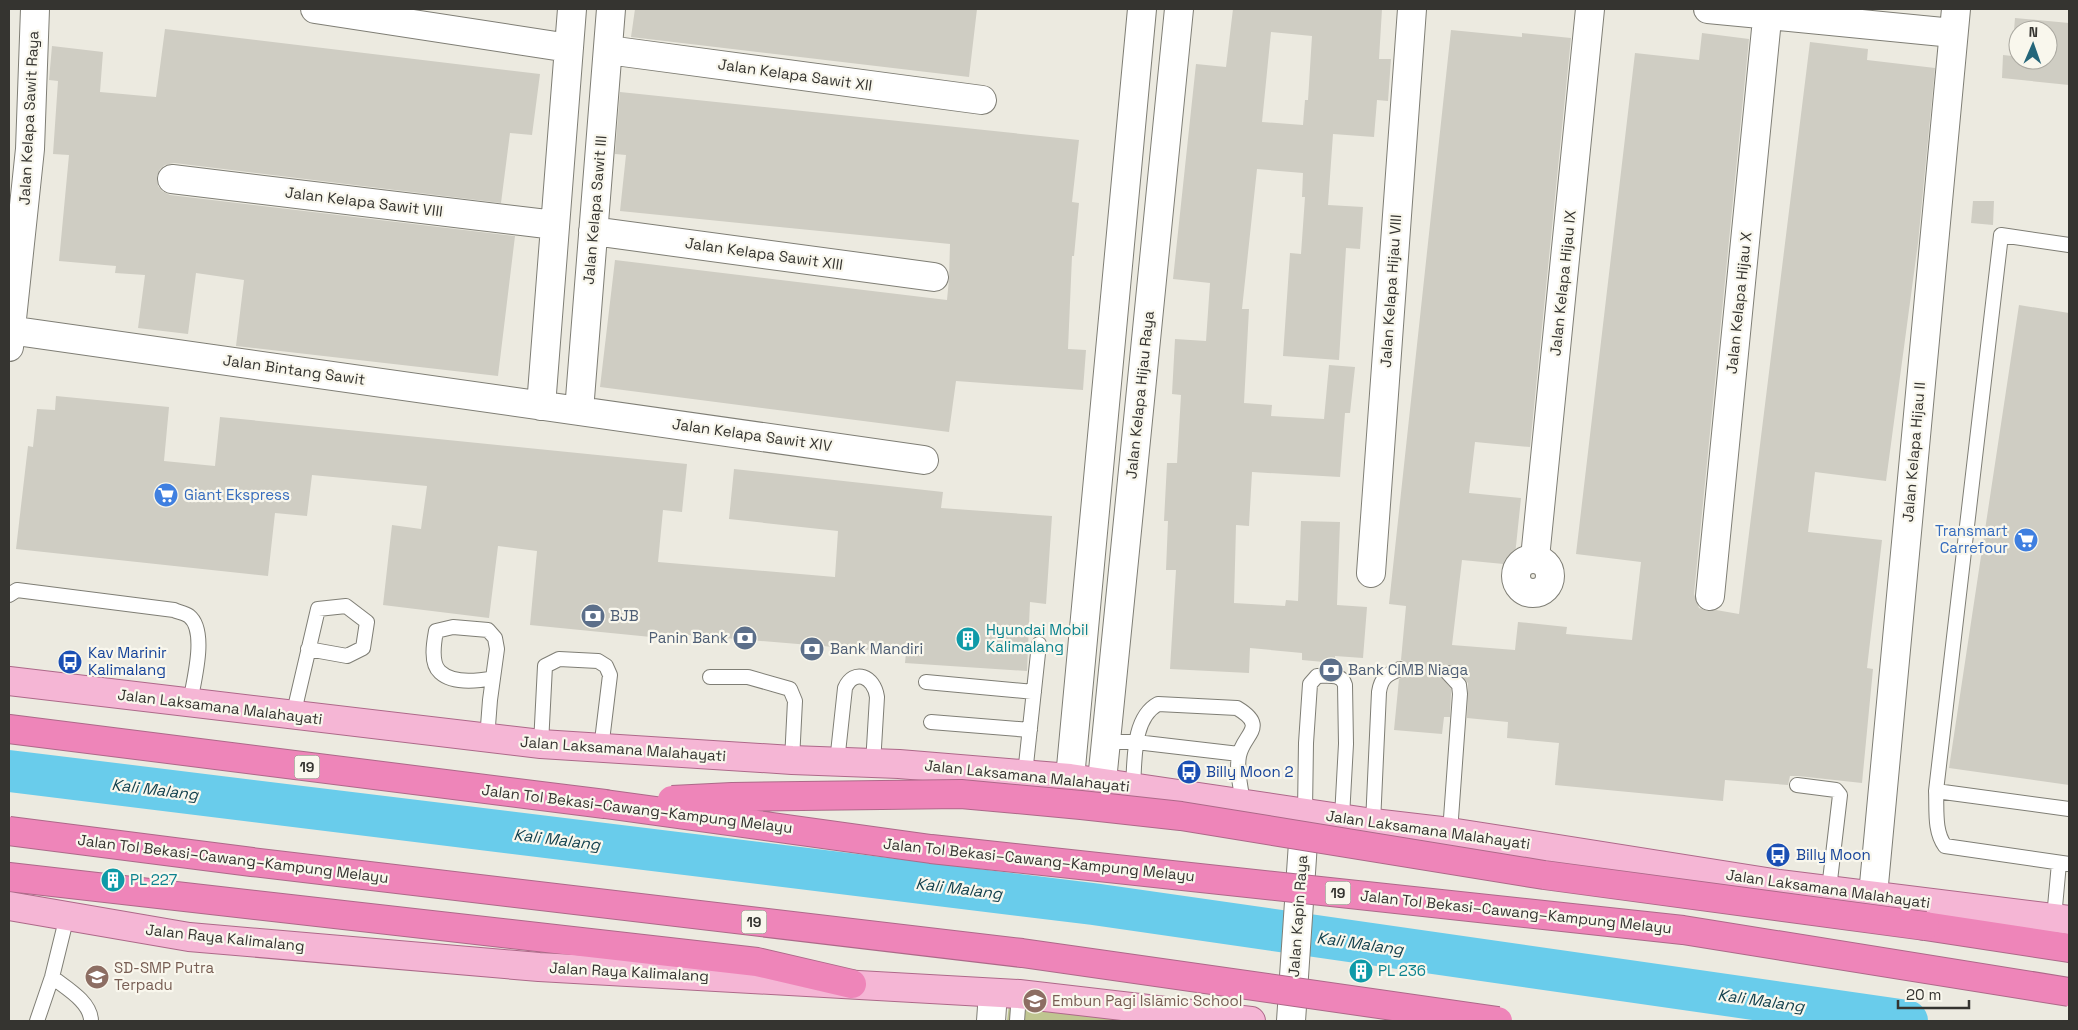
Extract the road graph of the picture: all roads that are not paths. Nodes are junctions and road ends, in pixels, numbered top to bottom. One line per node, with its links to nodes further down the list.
1 (35, 9): 20 (street, Jalan Kelapa Sawit Raya)
2 (315, 9): 12 (street)
3 (572, 9): 12 (street)
4 (611, 9): 13 (street, Jalan Kelapa Sawit III)
5 (1142, 9): 26 (street)
6 (1179, 9): 27 (street, Jalan Kelapa Hijau Raya)
7 (1412, 9): 25 (street, Jalan Kelapa Hijau VIII)
8 (1590, 9): 24 (street, Jalan Kelapa Hijau IX)
9 (1708, 9): 10 (street)
10 (1768, 12): 11 (street); 29 (street, Jalan Kelapa Hijau X)
11 (1955, 21): 70 (street, Jalan Kelapa Hijau II)
12 (569, 48): 16 (street)
13 (608, 50): 14 (street, Jalan Kelapa Sawit XII); 17 (street, Jalan Kelapa Sawit III)
14 (982, 100)
15 (172, 179): 16 (street, Jalan Kelapa Sawit VIII)
16 (555, 225): 21 (street)
17 (593, 232): 19 (street, Jalan Kelapa Sawit XIII); 22 (street, Jalan Kelapa Sawit III)
18 (2069, 245): 58 (lane)
19 (934, 277)
20 (10, 336): 21 (street, Jalan Bintang Sawit)
21 (541, 406): 22 (street, Jalan Bintang Sawit)
22 (579, 411): 23 (street, Jalan Kelapa Sawit XIV)
23 (924, 460)
24 (1535, 558)
25 (1371, 572)
26 (1088, 586): 27 (street); 54 (street)
27 (1120, 591): 45 (street, Jalan Kelapa Hijau Raya)
28 (9, 595): 39 (lane)
29 (1710, 596)
30 (1040, 644): 38 (lane)
31 (308, 649): 31 (lane); 40 (lane)
32 (1400, 669): 64 (lane)
33 (1448, 673): 66 (lane)
34 (710, 677): 50 (lane)
35 (493, 678): 35 (lane); 44 (lane)
36 (9, 681): 39 (main road, Jalan Laksamana Malahayati)
37 (926, 682): 38 (lane)
38 (1034, 692): 43 (lane)
39 (190, 702): 40 (main road, Jalan Laksamana Malahayati)
40 (293, 716): 44 (main road, Jalan Laksamana Malahayati)
41 (931, 722): 43 (lane)
42 (9, 730): 60 (highway, Jalan Tol Bekasi–Cawang–Kampung Melayu / 19)
43 (1030, 730): 53 (lane)
44 (487, 739): 47 (main road, Jalan Laksamana Malahayati)
45 (1106, 742): 46 (lane); 55 (street, Jalan Kelapa Hijau Raya)
46 (1136, 742): 49 (lane); 49 (lane); 57 (lane)
47 (541, 744): 48 (main road, Jalan Laksamana Malahayati); 48 (lane)
48 (601, 749): 50 (main road, Jalan Laksamana Malahayati)
49 (1239, 754): 59 (lane)
50 (792, 760): 51 (main road, Jalan Laksamana Malahayati)
51 (837, 762): 52 (main road, Jalan Laksamana Malahayati); 52 (lane)
52 (873, 764): 53 (main road, Jalan Laksamana Malahayati)
53 (1026, 774): 54 (main road, Jalan Laksamana Malahayati)
54 (1070, 778): 55 (main road, Jalan Laksamana Malahayati)
55 (1102, 781): 57 (main road, Jalan Laksamana Malahayati)
56 (1797, 785): 69 (lane)
57 (1133, 786): 59 (main road, Jalan Laksamana Malahayati)
58 (1936, 791): 61 (lane); 67 (lane)
59 (1243, 803): 62 (main road, Jalan Laksamana Malahayati)
60 (605, 804): 74 (highway, bridge); 77 (highway, Jalan Tol Bekasi–Cawang–Kampung Melayu / 19, bridge)
61 (2069, 809)
62 (1305, 812): 63 (main road, Jalan Laksamana Malahayati); 63 (lane); 85 (street, Jalan Kapin Raya)
63 (1342, 817): 64 (main road, Jalan Laksamana Malahayati)
64 (1373, 823): 66 (main road, Jalan Laksamana Malahayati)
65 (9, 831): 86 (highway, Jalan Tol Bekasi–Cawang–Kampung Melayu / 19, bridge)
66 (1450, 832): 69 (main road, Jalan Laksamana Malahayati)
67 (2064, 864): 73 (lane)
68 (9, 877): 76 (highway)
69 (1829, 890): 70 (main road, Jalan Laksamana Malahayati)
70 (1873, 895): 73 (main road, Jalan Laksamana Malahayati)
71 (9, 906): 72 (main road, Jalan Raya Kalimalang)
72 (66, 916): 75 (lane); 76 (main road, Jalan Raya Kalimalang)
73 (2061, 919)
74 (2069, 948)
75 (52, 977): 80 (lane); 81 (lane)
76 (852, 984): 78 (main road, Jalan Raya Kalimalang)
77 (2069, 992)
78 (1006, 993): 79 (main road, Jalan Raya Kalimalang); 82 (street); 83 (lane)
79 (1104, 1012): 84 (main road, Jalan Raya Kalimalang)
80 (37, 1021)
81 (91, 1021)
82 (991, 1021)
83 (1017, 1021)
84 (1251, 1021)
85 (1291, 1021)
86 (1498, 1021)

